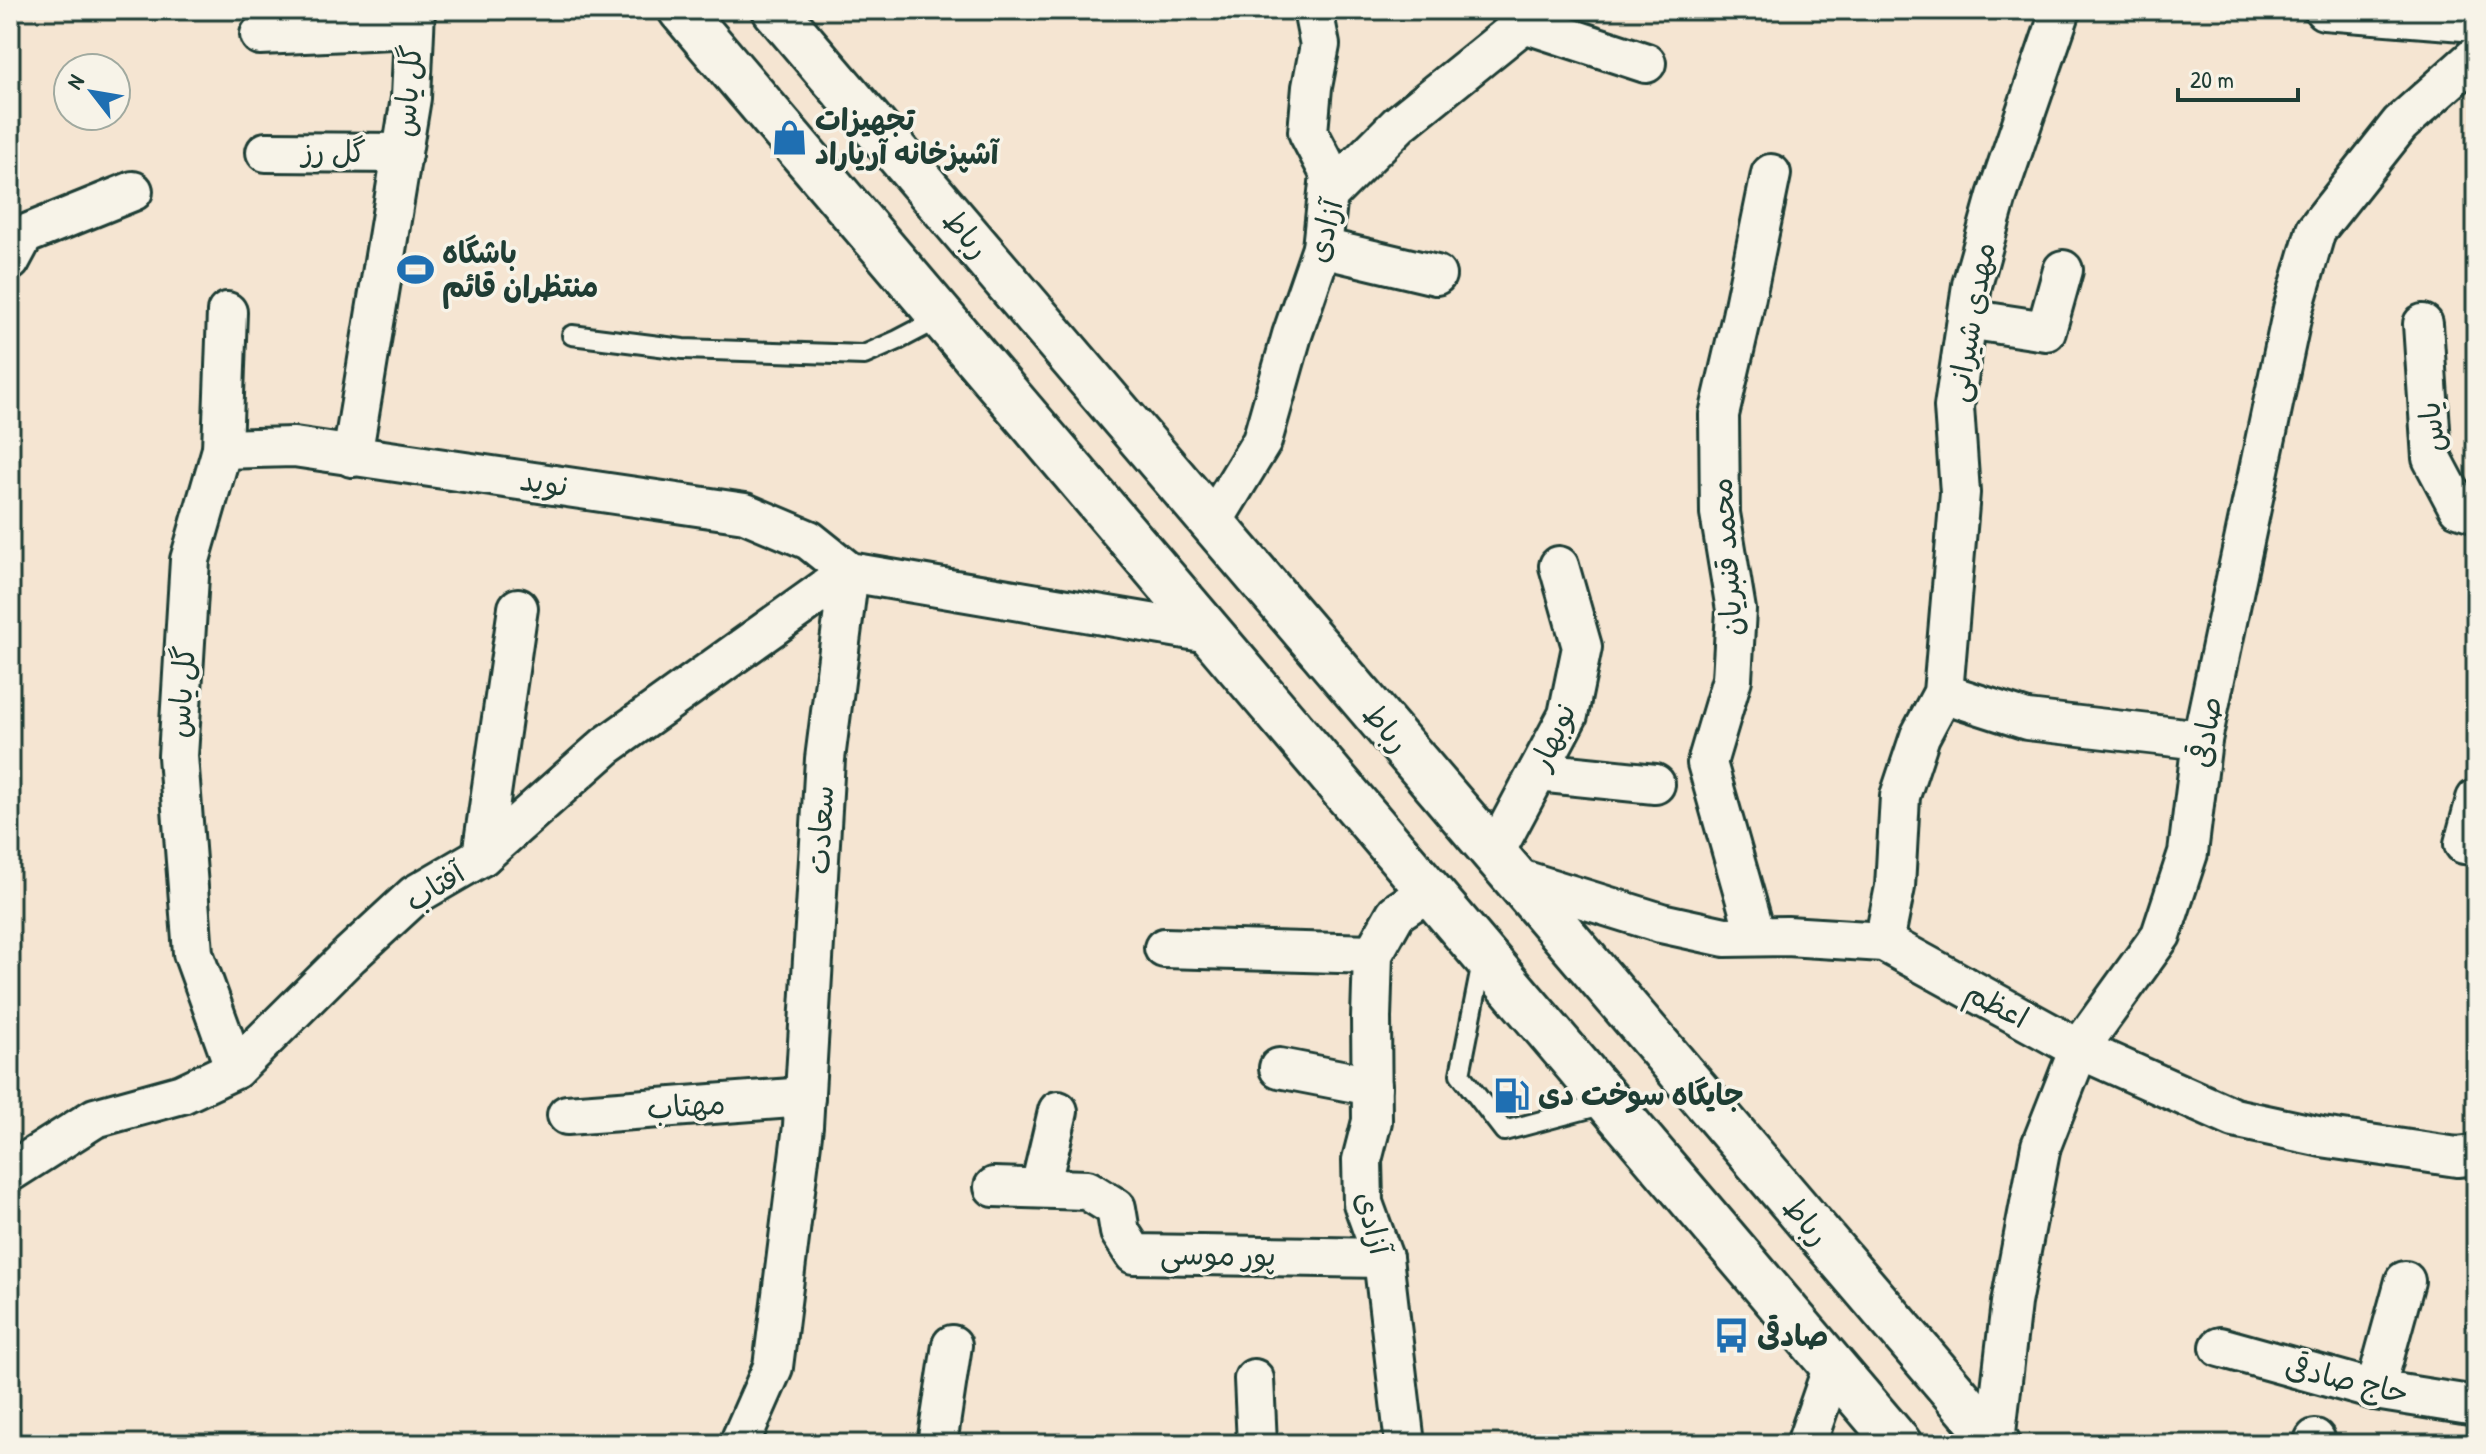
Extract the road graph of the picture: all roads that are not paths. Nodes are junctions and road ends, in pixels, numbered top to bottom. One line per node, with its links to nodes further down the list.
1 (681, 10): 23 (main road)
2 (775, 10): 30 (main road, رباط)
3 (1313, 10): 17 (street)
4 (2061, 10): 24 (street, مهدی شیرانی)
5 (2324, 10): 7 (street)
6 (1525, 14): 12 (street); 17 (street, آزادی)
7 (2419, 14): 9 (street)
8 (415, 19): 10 (street); 14 (street, گل یاس)
9 (2476, 22)
10 (260, 35)
11 (2476, 56): 36 (street, صادقی)
12 (1646, 63)
13 (266, 152): 14 (street, گل رز)
14 (402, 153): 28 (street, گل یاس)
15 (1771, 174): 44 (street, محمد قنبریان)
16 (133, 191): 18 (street)
17 (1329, 194): 19 (street, آزادی)
18 (15, 242)
19 (1322, 248): 21 (street); 30 (street, آزادی)
20 (2063, 270): 24 (street)
21 (1436, 275)
22 (227, 312): 27 (street, گل یاس)
23 (942, 317): 26 (lane); 34 (main road)
24 (1967, 319): 35 (street, مهدی شیرانی)
25 (2423, 324): 29 (street, یاس)
26 (572, 335)
27 (222, 449): 28 (street, نوید); 51 (street, گل یاس)
28 (352, 457): 32 (street, نوید)
29 (2476, 513)
30 (1212, 523): 42 (main road, رباط)
31 (1559, 566): 37 (street, نوبهار)
32 (849, 572): 34 (street); 41 (street, آفتاب); 53 (street, سعادت)
33 (518, 608): 41 (street)
34 (1209, 633): 43 (main road)
35 (1943, 693): 36 (street); 45 (street, مهدی شیرانی)
36 (2202, 740): 49 (street, صادقی)
37 (1538, 772): 38 (street); 42 (street, نوبهار)
38 (1655, 784)
39 (2476, 799): 40 (street)
40 (2476, 845)
41 (482, 856): 51 (street, آفتاب)
42 (1504, 866): 44 (street, اعظم); 69 (main road, رباط)
43 (1429, 891): 47 (street, آزادی); 48 (main road)
44 (1756, 936): 45 (street, اعظم)
45 (1884, 942): 49 (street, اعظم)
46 (1164, 948): 47 (street)
47 (1373, 954): 52 (street, آزادی)
48 (1484, 956): 54 (main road); 54 (lane)
49 (2079, 1049): 57 (street, اعظم); 69 (street, صادقی)
50 (1279, 1068): 52 (street)
51 (235, 1069): 58 (street, آفتاب)
52 (1372, 1086): 61 (street, آزادی)
53 (805, 1097): 56 (street, مهتاب); 70 (street, سعادت)
54 (1609, 1103): 65 (main road)
55 (1058, 1111): 60 (street)
56 (567, 1115)
57 (2476, 1155)
58 (10, 1172)
59 (994, 1187): 60 (street, پور موسی)
60 (1040, 1188): 61 (street, پور موسی)
61 (1383, 1258): 73 (street, آزادی)
62 (2405, 1281): 67 (street)
63 (952, 1345): 71 (street)
64 (2220, 1347): 67 (street, حاج صادقی)
65 (1833, 1366): 74 (street); 75 (main road)
66 (1254, 1379): 72 (street)
67 (2375, 1390): 68 (street, حاج صادقی)
68 (2476, 1406)
69 (1997, 1442)
70 (739, 1444)
71 (937, 1444)
72 (1257, 1444)
73 (1405, 1444)
74 (1806, 1444)
75 (1899, 1444)

